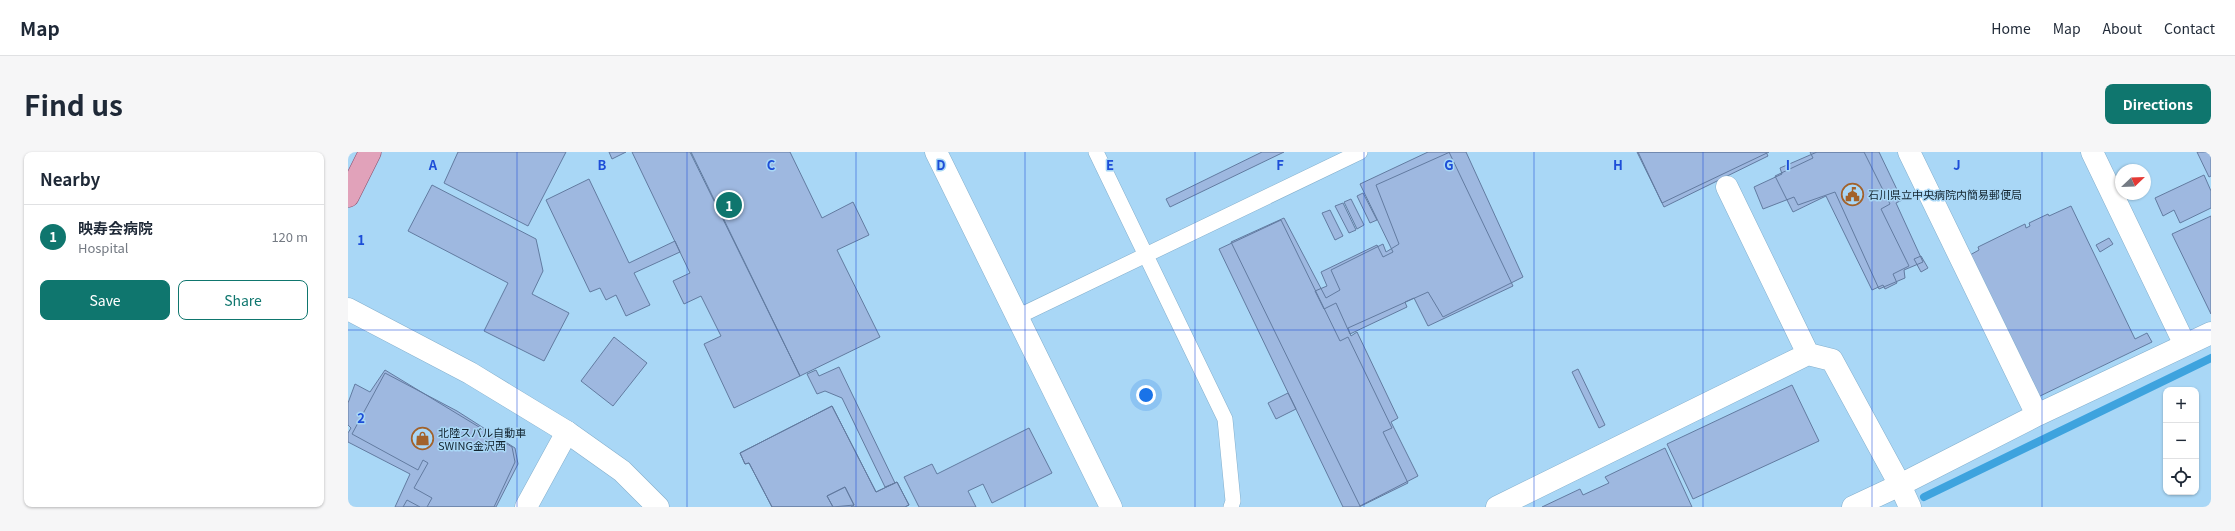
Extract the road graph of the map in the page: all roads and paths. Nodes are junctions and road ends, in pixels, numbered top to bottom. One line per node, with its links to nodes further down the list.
1 (370, 152): 8 (main road)
2 (936, 152): 11 (street)
3 (1096, 152): 9 (lane)
4 (1360, 152): 9 (lane)
5 (1909, 152): 15 (street)
6 (2092, 152): 13 (street)
7 (1727, 186): 14 (street)
8 (348, 196)
9 (1146, 255): 11 (lane); 21 (lane)
10 (348, 309): 16 (street)
11 (1018, 317): 20 (street)
12 (2211, 332): 13 (street)
13 (2185, 345): 15 (street)
14 (1808, 354): 17 (street); 22 (street)
15 (2037, 415): 17 (street)
16 (567, 432): 18 (street); 19 (street)
17 (1900, 485): 23 (street); 24 (street)
18 (526, 507)
19 (658, 507)
20 (1111, 507)
21 (1231, 507)
22 (1497, 507)
23 (1853, 507)
24 (1910, 507)

